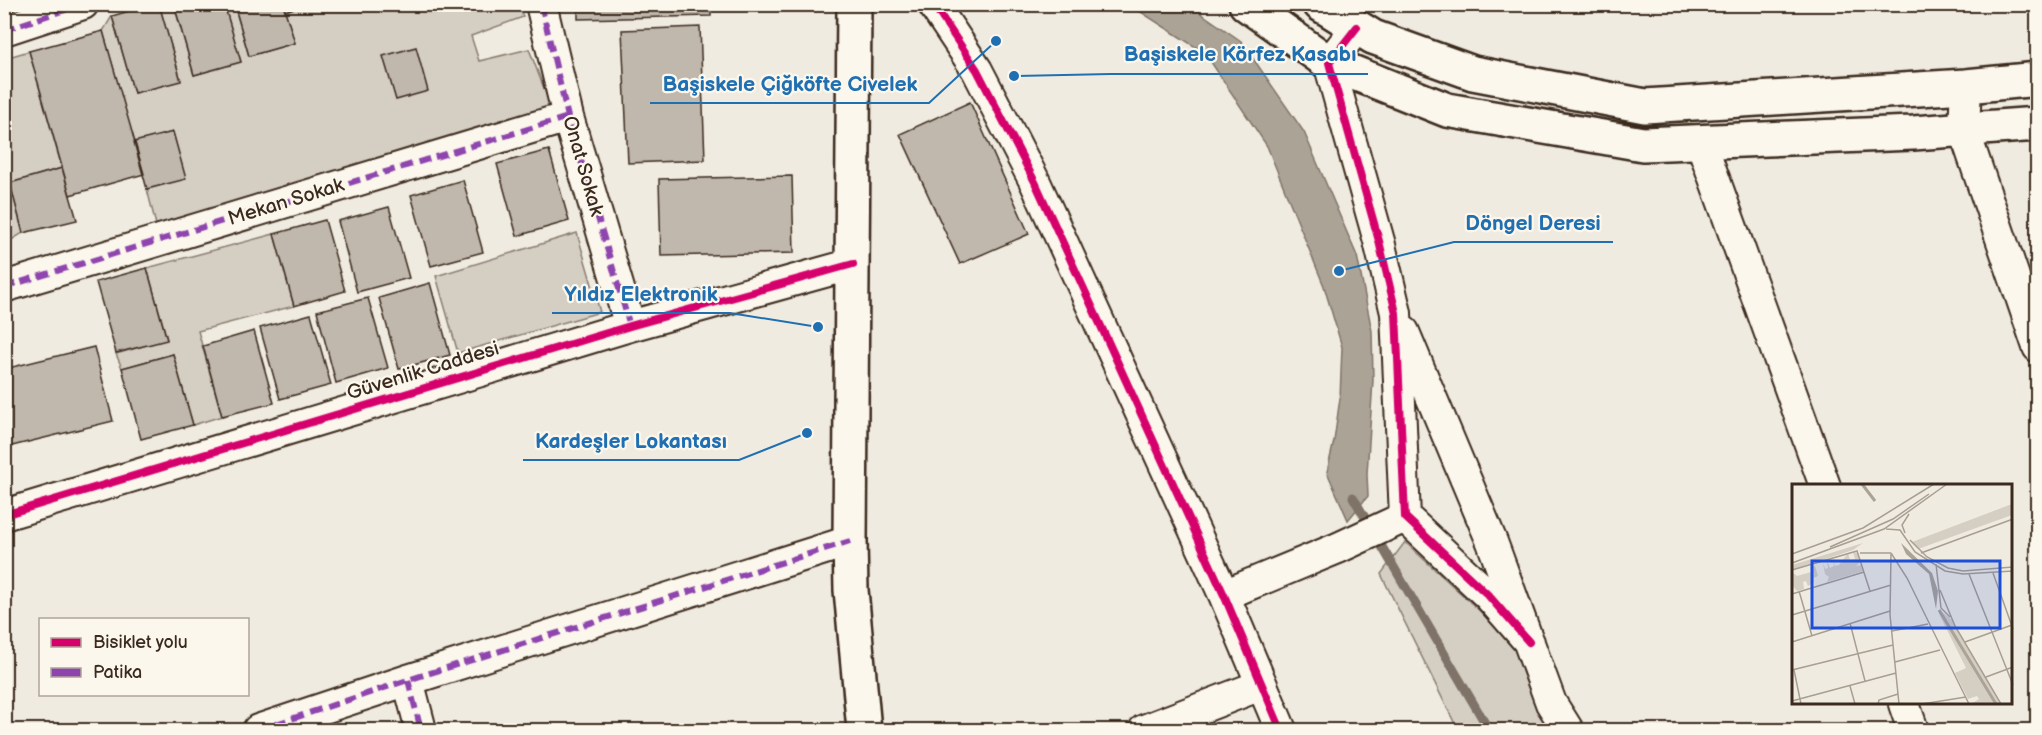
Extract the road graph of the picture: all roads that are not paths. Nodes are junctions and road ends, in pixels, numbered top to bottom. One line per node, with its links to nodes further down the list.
1 (83, 4): 8 (street)
2 (541, 4): 12 (street, Onat Sokak)
3 (855, 4): 16 (main road)
4 (933, 4): 25 (street)
5 (1246, 4): 9 (main road)
6 (1320, 4): 7 (main road)
7 (1357, 27): 9 (street); 11 (main road)
8 (4, 30)
9 (1329, 63): 15 (main road); 18 (street)
10 (2037, 78): 11 (main road)
11 (1966, 86): 14 (street)
12 (568, 117): 17 (street, Mekan Sokak); 19 (street, Onat Sokak)
13 (2037, 124): 14 (main road)
14 (1964, 130): 15 (main road); 20 (street)
15 (1701, 142): 21 (street)
16 (853, 264): 19 (street, Güvenlik Caddesi); 24 (main road)
17 (4, 287)
18 (1396, 313): 23 (street); 26 (street)
19 (630, 326): 22 (street, Güvenlik Caddesi)
20 (2037, 347)
21 (1824, 484)
22 (4, 515)
23 (1405, 517): 25 (street); 26 (street)
24 (850, 541): 27 (street); 32 (main road)
25 (1224, 595): 28 (street)
26 (1528, 642): 35 (street)
27 (408, 680): 30 (street); 31 (street)
28 (1261, 685): 33 (street); 34 (street)
29 (1904, 705): 36 (street)
30 (258, 730)
31 (421, 730)
32 (864, 730)
33 (1144, 730)
34 (1281, 730)
35 (1568, 730)
36 (1913, 730)

